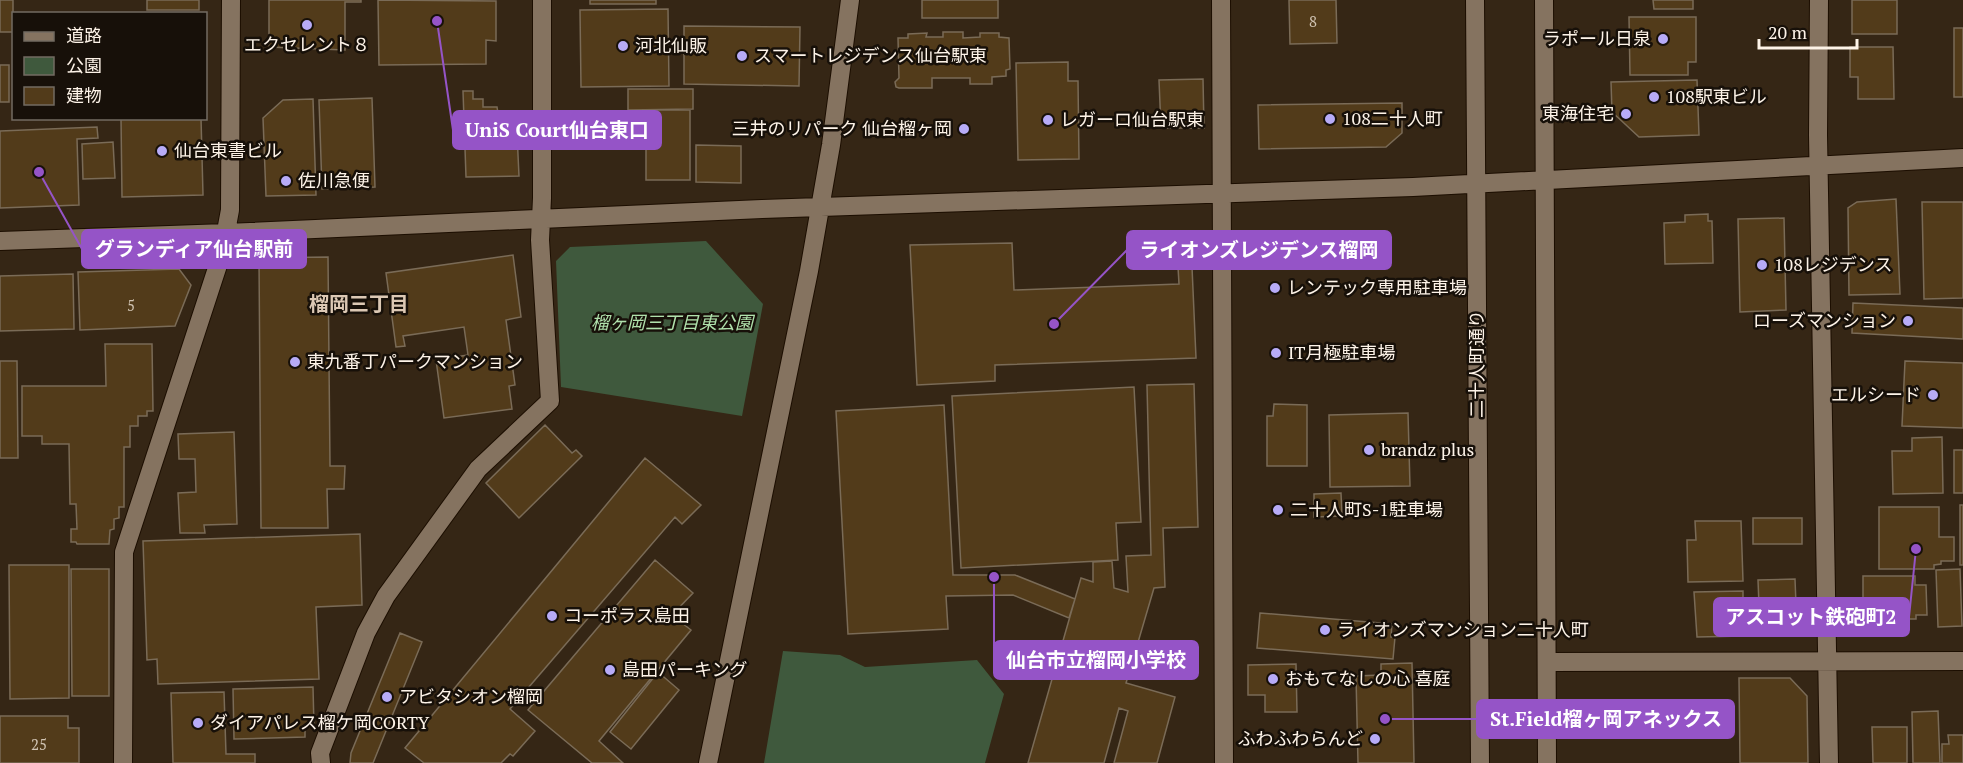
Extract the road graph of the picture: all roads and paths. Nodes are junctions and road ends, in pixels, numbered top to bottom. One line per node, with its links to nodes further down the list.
1 (231, 0): 15 (street)
2 (542, 0): 14 (street)
3 (850, 0): 13 (street)
4 (1221, 0): 12 (street)
5 (1475, 0): 11 (street, 二十人町通り)
6 (1544, 0): 10 (street)
7 (1819, 0): 9 (street)
8 (1963, 158): 9 (street)
9 (1819, 165): 10 (street); 19 (street)
10 (1545, 180): 11 (street); 18 (street)
11 (1476, 184): 12 (street); 24 (street, 二十人町通り)
12 (1222, 194): 13 (street); 23 (street)
13 (820, 207): 14 (street); 22 (street)
14 (540, 219): 15 (street); 21 (street)
15 (226, 234): 16 (street); 20 (street)
16 (0, 241)
17 (1963, 661): 19 (street)
18 (1547, 662): 19 (street); 25 (street)
19 (1827, 662): 26 (street)
20 (123, 763)
21 (321, 763)
22 (708, 763)
23 (1224, 763)
24 (1480, 763)
25 (1547, 763)
26 (1829, 763)

